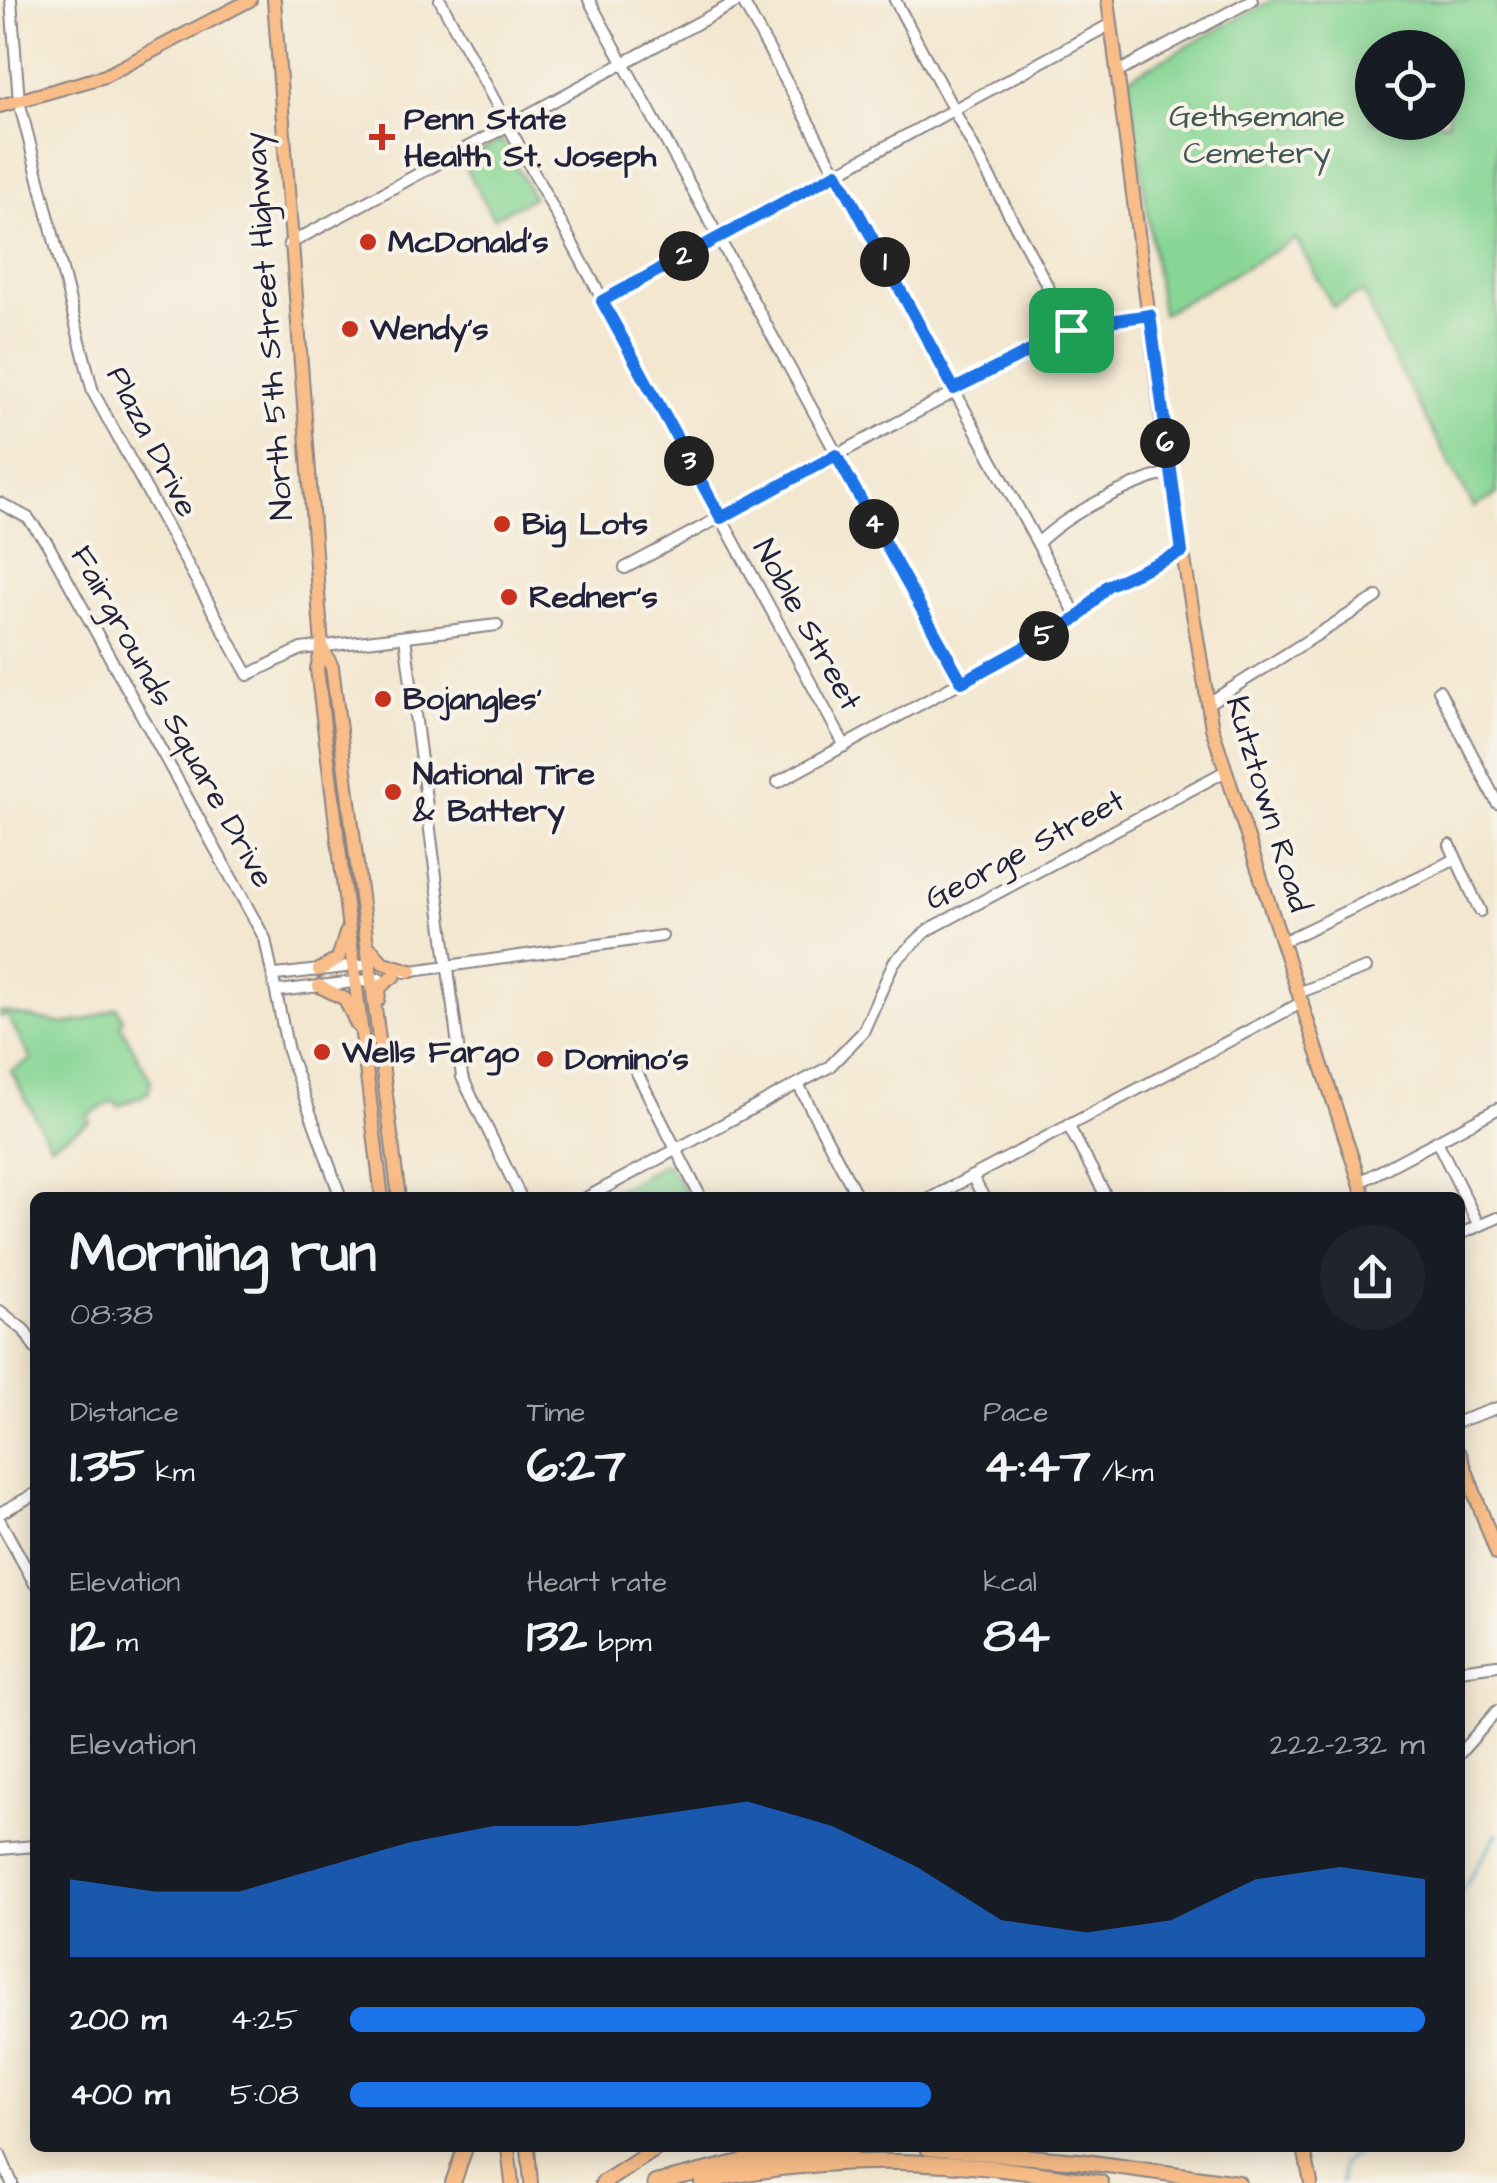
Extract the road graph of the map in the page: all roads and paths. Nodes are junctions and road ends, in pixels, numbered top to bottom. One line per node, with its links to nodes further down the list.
1 (11, 0): 13 (street, Plaza Drive)
2 (250, 0): 13 (main road)
3 (274, 0): 19 (main road, North 5th Street Highway)
4 (440, 0): 16 (street, Noble Street)
5 (589, 0): 11 (street)
6 (741, 0): 11 (street); 17 (street)
7 (895, 0): 15 (street)
8 (1108, 0): 10 (main road, Kutztown Road)
9 (1252, 0): 12 (street)
10 (1112, 24): 12 (main road, Kutztown Road); 15 (street)
11 (623, 64): 16 (street); 18 (street)
12 (1118, 72): 21 (main road, Kutztown Road)
13 (19, 101): 14 (main road); 35 (street, Plaza Drive)
14 (0, 106)
15 (954, 110): 17 (street); 22 (street)
16 (507, 126): 19 (street); 20 (street, Noble Street)
17 (837, 173): 18 (street); 23 (street)
18 (720, 237): 20 (street); 24 (street)
19 (290, 244): 35 (main road, North 5th Street Highway)
20 (602, 301): 27 (street, Noble Street)
21 (1150, 315): 22 (street); 25 (main road, Kutztown Road)
22 (1071, 330): 23 (street)
23 (954, 389): 24 (street); 28 (street)
24 (836, 455): 27 (street); 36 (street)
25 (1170, 472): 28 (street); 29 (main road, Kutztown Road)
26 (0, 502): 56 (street, Fairgrounds Square Drive)
27 (721, 518): 30 (street); 39 (street, Noble Street)
28 (1038, 543): 32 (street)
29 (1182, 552): 32 (street); 38 (main road, Kutztown Road)
30 (626, 568)
31 (1377, 597): 38 (street)
32 (1078, 618): 36 (street)
33 (497, 625): 34 (street)
34 (405, 637): 35 (street); 51 (street)
35 (322, 647): 46 (main road, North 5th Street Highway); 49 (main road, North 5th Street Highway)
36 (962, 682): 39 (street)
37 (1438, 690): 42 (street)
38 (1207, 704): 40 (main road, Kutztown Road)
39 (844, 746): 41 (street)
40 (1224, 772): 48 (main road, Kutztown Road); 66 (street, George Street)
41 (778, 782)
42 (1497, 804)
43 (1450, 845): 44 (street)
44 (1456, 858): 45 (street); 48 (street)
45 (1480, 910)
46 (348, 926): 52 (main road, North 5th Street Highway); 54 (main road)
47 (662, 936): 51 (street)
48 (1282, 942): 62 (main road, Kutztown Road)
49 (368, 943): 50 (main road, North 5th Street Highway); 55 (main road)
50 (371, 964): 52 (street); 58 (main road, North 5th Street Highway)
51 (448, 965): 55 (street); 76 (street)
52 (353, 966): 54 (street); 59 (main road, North 5th Street Highway)
53 (1366, 968): 62 (street)
54 (318, 970): 56 (street)
55 (410, 971): 57 (street)
56 (276, 975): 61 (street, Fairgrounds Square Drive)
57 (394, 975): 58 (street); 63 (main road)
58 (372, 981): 59 (street); 63 (main road, North 5th Street Highway)
59 (355, 983): 60 (street); 64 (main road, North 5th Street Highway)
60 (319, 986): 61 (street); 64 (main road)
61 (278, 992): 73 (street, Fairgrounds Square Drive)
62 (1301, 997): 68 (street); 72 (main road, Kutztown Road)
63 (376, 1013): 75 (main road, North 5th Street Highway)
64 (361, 1032): 74 (main road, North 5th Street Highway)
65 (636, 1072): 70 (street)
66 (798, 1084): 70 (street, George Street); 79 (street)
67 (1497, 1109): 69 (street)
68 (1068, 1125): 71 (street); 82 (street)
69 (1436, 1141): 72 (street); 84 (street)
70 (676, 1149): 77 (street, George Street); 78 (street)
71 (972, 1176): 80 (street); 81 (street)
72 (1360, 1182): 83 (main road, Kutztown Road)
73 (339, 1192)
74 (381, 1192)
75 (398, 1192)
76 (518, 1192)
77 (597, 1192)
78 (698, 1192)
79 (855, 1192)
80 (942, 1192)
81 (981, 1192)
82 (1104, 1192)
83 (1363, 1192)
84 (1462, 1192)
85 (1465, 1198): 87 (street)
86 (1497, 1218): 87 (street)
87 (1479, 1226): 88 (street)
88 (1465, 1232)
89 (0, 1311): 90 (street)
90 (30, 1341)
91 (1497, 1408): 92 (street)
92 (1465, 1419)
93 (1465, 1468): 96 (main road)
94 (30, 1497): 95 (street)
95 (0, 1517): 97 (street)
96 (1497, 1554)
97 (30, 1574)
98 (1497, 1666): 99 (street)
99 (1465, 1669)
100 (1497, 1712): 101 (street)
101 (1465, 1747)
102 (30, 1846): 103 (street)
103 (0, 1849)
104 (465, 2152): 115 (highway)
105 (508, 2152): 116 (main road)
106 (528, 2152): 117 (main road)
107 (651, 2152): 118 (highway)
108 (817, 2152): 119 (highway)
109 (974, 2152): 113 (highway)
110 (1041, 2152): 113 (highway)
111 (1305, 2152): 123 (main road)
112 (0, 2155): 114 (street)
113 (1078, 2161): 122 (highway)
114 (12, 2183)
115 (453, 2183)
116 (512, 2183)
117 (531, 2183)
118 (603, 2183)
119 (655, 2183)
120 (702, 2183): 121 (highway)
121 (1100, 2183)
122 (1238, 2183)
123 (1312, 2183)

